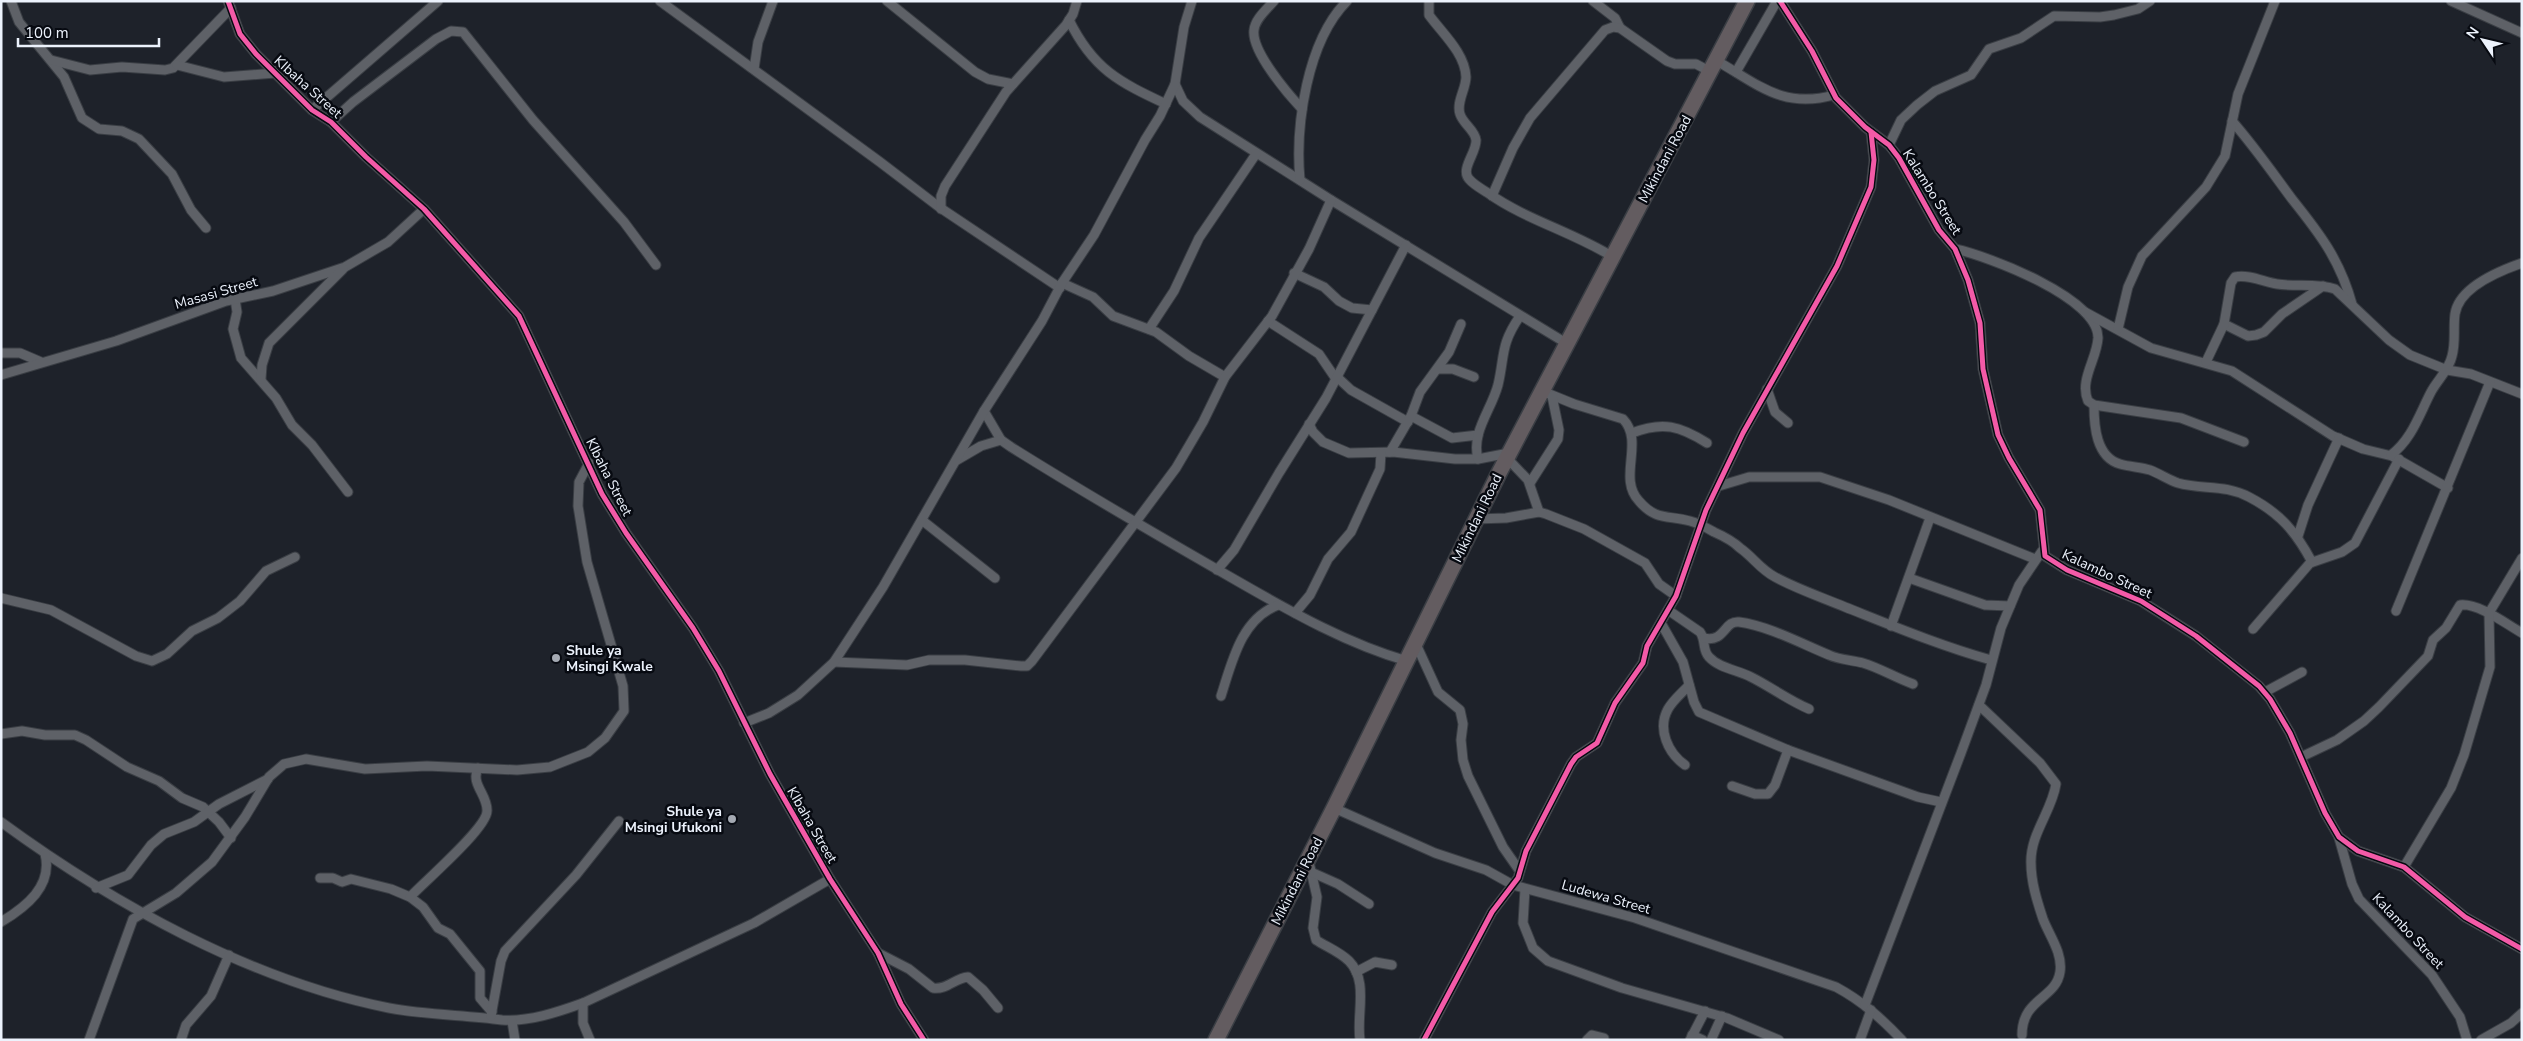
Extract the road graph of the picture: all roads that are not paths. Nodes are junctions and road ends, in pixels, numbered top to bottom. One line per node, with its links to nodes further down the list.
1 (11, 1): 21 (street)
2 (438, 1): 32 (street)
3 (660, 1): 24 (street)
4 (773, 1): 24 (street)
5 (887, 1): 27 (street)
6 (1077, 1): 18 (street)
7 (1192, 1): 28 (street)
8 (1274, 1): 31 (street)
9 (1347, 1): 31 (street)
10 (1429, 1): 39 (street)
11 (1593, 1): 19 (street)
12 (1747, 1): 23 (highway, Mikindani Road)
13 (1779, 1): 25 (street); 29 (street, Kalambo Street)
14 (2150, 1): 36 (street)
15 (2275, 1): 33 (street)
16 (2451, 1): 20 (street)
17 (230, 3): 22 (street); 26 (street, KIbaha Street)
18 (1069, 20): 27 (street); 30 (street)
19 (1620, 28): 23 (street); 39 (street)
20 (2522, 33)
21 (50, 60): 22 (street); 43 (street)
22 (177, 65): 26 (street)
23 (1714, 67): 25 (street); 46 (highway, Mikindani Road)
24 (754, 69): 42 (street)
25 (1736, 72): 29 (street)
26 (275, 74): 32 (street, KIbaha Street)
27 (1013, 84): 42 (street)
28 (1175, 84): 30 (street); 37 (street)
29 (1834, 95): 35 (street, Kalambo Street)
30 (1166, 104): 51 (street)
31 (1302, 109): 38 (street)
32 (312, 110): 34 (street, KIbaha Street)
33 (2232, 121): 54 (street); 62 (street)
34 (331, 122): 41 (street, KIbaha Street); 48 (street)
35 (1871, 132): 36 (street, Kalambo Street); 75 (street)
36 (1889, 145): 45 (street, Kalambo Street)
37 (1256, 154): 38 (street); 61 (street)
38 (1300, 180): 40 (street)
39 (1492, 196): 46 (street)
40 (1331, 200): 44 (street); 50 (street)
41 (424, 209): 49 (street, Masasi Street); 94 (street, KIbaha Street)
42 (941, 209): 51 (street)
43 (206, 228)
44 (1406, 245): 55 (street); 57 (street)
45 (1955, 249): 56 (street); 106 (street, Kalambo Street)
46 (1613, 257): 63 (highway, Mikindani Road)
47 (2522, 263): 68 (street)
48 (656, 265)
49 (345, 267): 53 (street, Masasi Street); 73 (street)
50 (1294, 274): 55 (street); 58 (street)
51 (1061, 285): 61 (street); 79 (street)
52 (2324, 286): 54 (street); 60 (street); 60 (street)
53 (235, 300): 65 (street, Masasi Street); 73 (street)
54 (2352, 304): 68 (street)
55 (1372, 310): 71 (street)
56 (2085, 312): 62 (street); 78 (street)
57 (1520, 316): 63 (street); 84 (street)
58 (1268, 321): 70 (street); 71 (street)
59 (1461, 324): 67 (street)
60 (2224, 324): 66 (street)
61 (1149, 329): 70 (street)
62 (2118, 329): 66 (street)
63 (1566, 343): 76 (highway, Mikindani Road)
64 (1, 353): 65 (street)
65 (42, 362): 69 (street, Masasi Street)
66 (2206, 362): 85 (street)
67 (1438, 369): 72 (street); 80 (street)
68 (2447, 370): 74 (street); 91 (street)
69 (1, 375)
70 (1225, 377): 103 (street)
71 (1337, 378): 80 (street); 82 (street)
72 (1474, 378)
73 (261, 379): 98 (street)
74 (2490, 382): 77 (street); 97 (street)
75 (1767, 390): 81 (street); 96 (street)
76 (1547, 394): 83 (street); 90 (highway, Mikindani Road); 95 (street)
77 (2522, 394)
78 (2094, 405): 87 (street); 105 (street)
79 (984, 411): 86 (street); 93 (street)
80 (1409, 419): 84 (street); 89 (street)
81 (1788, 423)
82 (1309, 424): 89 (street); 111 (street)
83 (1632, 433): 88 (street); 104 (street)
84 (1478, 434): 92 (street)
85 (2339, 438): 91 (street); 105 (street)
86 (1002, 440): 93 (street); 103 (street)
87 (2244, 442)
88 (1707, 444)
89 (1386, 452): 92 (street); 120 (street)
90 (1508, 456): 92 (street); 95 (street); 101 (highway, Mikindani Road)
91 (2395, 457): 97 (street); 110 (street)
92 (1478, 459)
93 (955, 462): 102 (street)
94 (589, 464): 138 (street, KIbaha Street); 143 (street)
95 (1530, 483): 99 (street)
96 (1719, 486): 100 (street); 104 (street)
97 (2448, 488): 119 (street)
98 (348, 492)
99 (1539, 512): 101 (street); 114 (street)
100 (1930, 518): 109 (street); 113 (street)
101 (1476, 519): 127 (highway, Mikindani Road)
102 (923, 521): 112 (street); 130 (street)
103 (1134, 524): 111 (street); 130 (street)
104 (1701, 526): 114 (street); 123 (street)
105 (2298, 536): 110 (street)
106 (2042, 551): 109 (street); 134 (street, Kalambo Street)
107 (295, 557): 115 (street)
108 (2522, 558): 121 (street)
109 (2036, 559): 117 (street)
110 (2312, 562): 124 (street)
111 (1217, 570): 116 (street)
112 (995, 578)
113 (1909, 578): 117 (street); 123 (street)
114 (1676, 596): 118 (street)
115 (1, 598)
116 (1278, 605): 120 (street); 135 (street)
117 (2010, 606): 128 (street)
118 (1668, 610): 122 (street); 126 (street)
119 (2396, 611)
120 (1295, 613): 129 (street)
121 (2489, 613): 125 (street); 141 (street); 155 (street)
122 (1661, 624): 133 (street); 156 (street)
123 (1891, 626): 128 (street)
124 (2253, 628)
125 (2522, 633)
126 (1704, 638): 132 (street); 137 (street)
127 (1416, 644): 129 (highway, Mikindani Road); 156 (street)
128 (1991, 660): 136 (street)
129 (1407, 661): 147 (highway, Mikindani Road)
130 (834, 662): 138 (street)
131 (2302, 672): 134 (street)
132 (1913, 684)
133 (1689, 685): 140 (street); 142 (street)
134 (2265, 692): 141 (street, Kalambo Street)
135 (1221, 696)
136 (1978, 705): 146 (street); 179 (street)
137 (1809, 709)
138 (744, 723): 158 (street, KIbaha Street)
139 (1, 734): 148 (street)
140 (1788, 750): 145 (street); 146 (street)
141 (2301, 757): 151 (street, Kalambo Street)
142 (1685, 765)
143 (478, 768): 144 (street); 162 (street)
144 (269, 778): 148 (street); 152 (street)
145 (1732, 786)
146 (1941, 802): 172 (street)
147 (1334, 808): 154 (highway, Mikindani Road); 159 (street, Ludewa Street)
148 (208, 812): 152 (street); 160 (street)
149 (619, 821): 176 (street)
150 (1, 822): 153 (street)
151 (2339, 837): 155 (street, Kalambo Street); 196 (street, Kalambo Street)
152 (231, 838): 164 (street)
153 (45, 854): 160 (street); 165 (street)
154 (1310, 865): 163 (street); 170 (street); 187 (highway, Mikindani Road)
155 (2404, 867): 166 (street, Kalambo Street)
156 (1519, 870): 159 (street)
157 (320, 878): 162 (street)
158 (830, 879): 167 (street, KIbaha Street); 171 (street)
159 (1514, 885): 161 (street, Ludewa Street); 189 (street)
160 (96, 888): 164 (street)
161 (1525, 889): 172 (street, Ludewa Street); 174 (street)
162 (410, 897): 176 (street)
163 (1369, 904)
164 (144, 914): 168 (street); 182 (street)
165 (1, 922)
166 (2522, 949)
167 (878, 953): 173 (street); 186 (street, KIbaha Street)
168 (229, 955): 176 (street); 183 (street)
169 (1392, 965): 170 (street)
170 (1356, 972): 188 (street)
171 (583, 1002): 178 (street); 185 (street)
172 (1868, 1007): 194 (street); 195 (street, Ludewa Street)
173 (998, 1008)
174 (1705, 1011): 177 (street); 181 (street)
175 (2522, 1013): 197 (street)
176 (491, 1015): 178 (street)
177 (1722, 1016): 192 (street); 193 (street)
178 (512, 1021): 184 (street)
179 (2022, 1035)
180 (1604, 1038): 190 (street)
181 (1691, 1038): 191 (street)
182 (89, 1040)
183 (181, 1040)
184 (515, 1040)
185 (590, 1040)
186 (924, 1040)
187 (1216, 1040)
188 (1360, 1040)
189 (1424, 1040)
190 (1587, 1040)
191 (1703, 1040)
192 (1711, 1040)
193 (1779, 1040)
194 (1860, 1040)
195 (1902, 1040)
196 (2467, 1040)
197 (2481, 1040)

